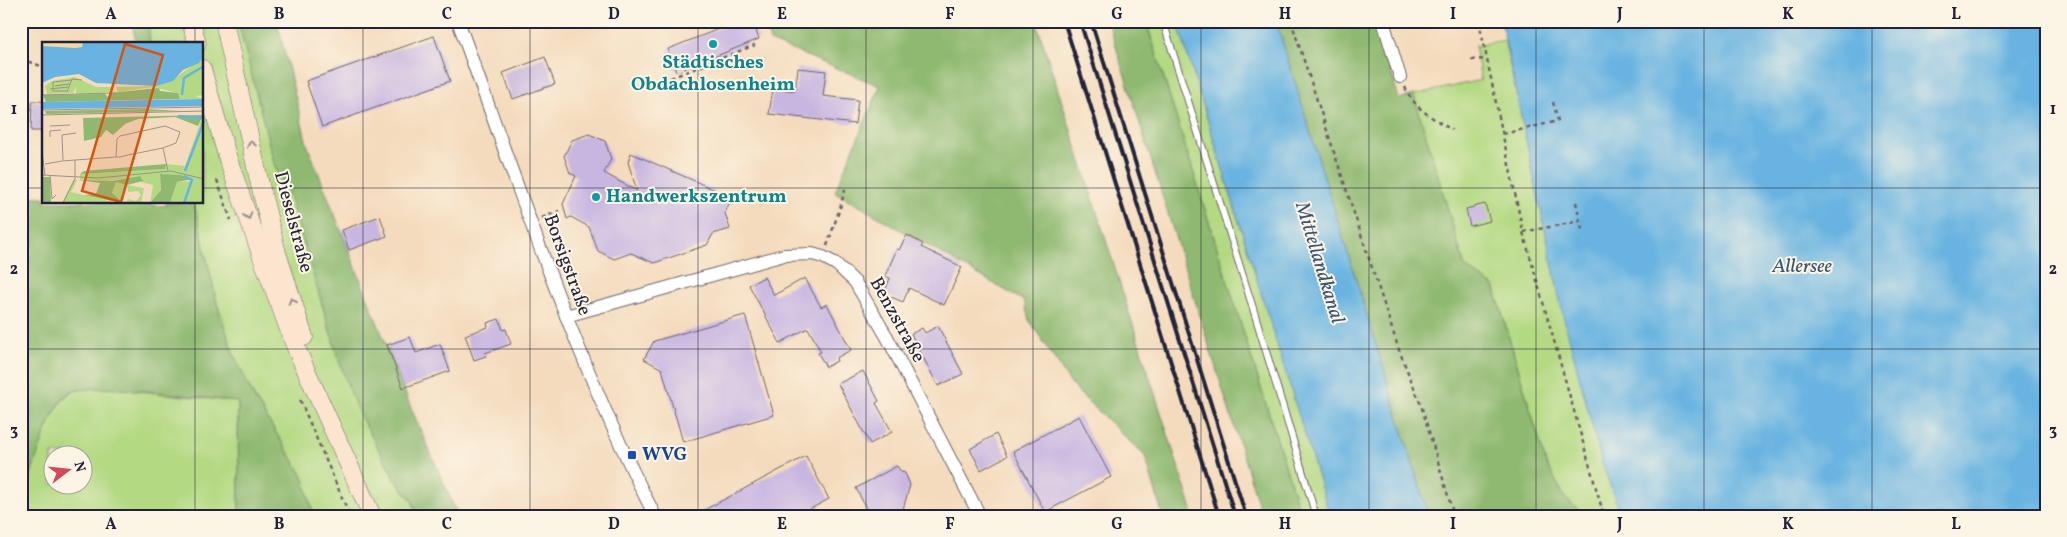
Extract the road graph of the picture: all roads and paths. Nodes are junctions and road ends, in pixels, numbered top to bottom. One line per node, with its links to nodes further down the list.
1 (191, 21): 8 (main road)
2 (224, 21): 29 (main road, Dieselstraße, one-way to 2)
3 (458, 21): 23 (street, Borsigstraße)
4 (1163, 21): 33 (lane)
5 (1292, 21): 34 (path)
6 (1383, 21): 15 (street)
7 (1479, 21): 11 (path)
8 (196, 42)
9 (755, 45): 16 (path)
10 (21, 59): 13 (path)
11 (1487, 59): 12 (path); 19 (path)
12 (1471, 60)
13 (42, 67)
14 (204, 76): 29 (main road, Dieselstraße, one-way to 29)
15 (1400, 77): 18 (path)
16 (663, 82)
17 (1553, 102): 19 (path)
18 (1452, 130)
19 (1502, 134): 26 (path)
20 (846, 186): 27 (path)
21 (1576, 202): 24 (path)
22 (559, 211): 23 (path)
23 (531, 221): 28 (street, Borsigstraße)
24 (1580, 221): 25 (path); 26 (path)
25 (1582, 230)
26 (1523, 232): 35 (path)
27 (823, 258): 28 (street, Benzstraße); 32 (street, Benzstraße)
28 (566, 316): 31 (street, Borsigstraße)
29 (334, 431): 30 (main road, Dieselstraße)
30 (372, 516)
31 (655, 516)
32 (980, 516)
33 (1316, 516)
34 (1454, 516)
35 (1604, 516)

